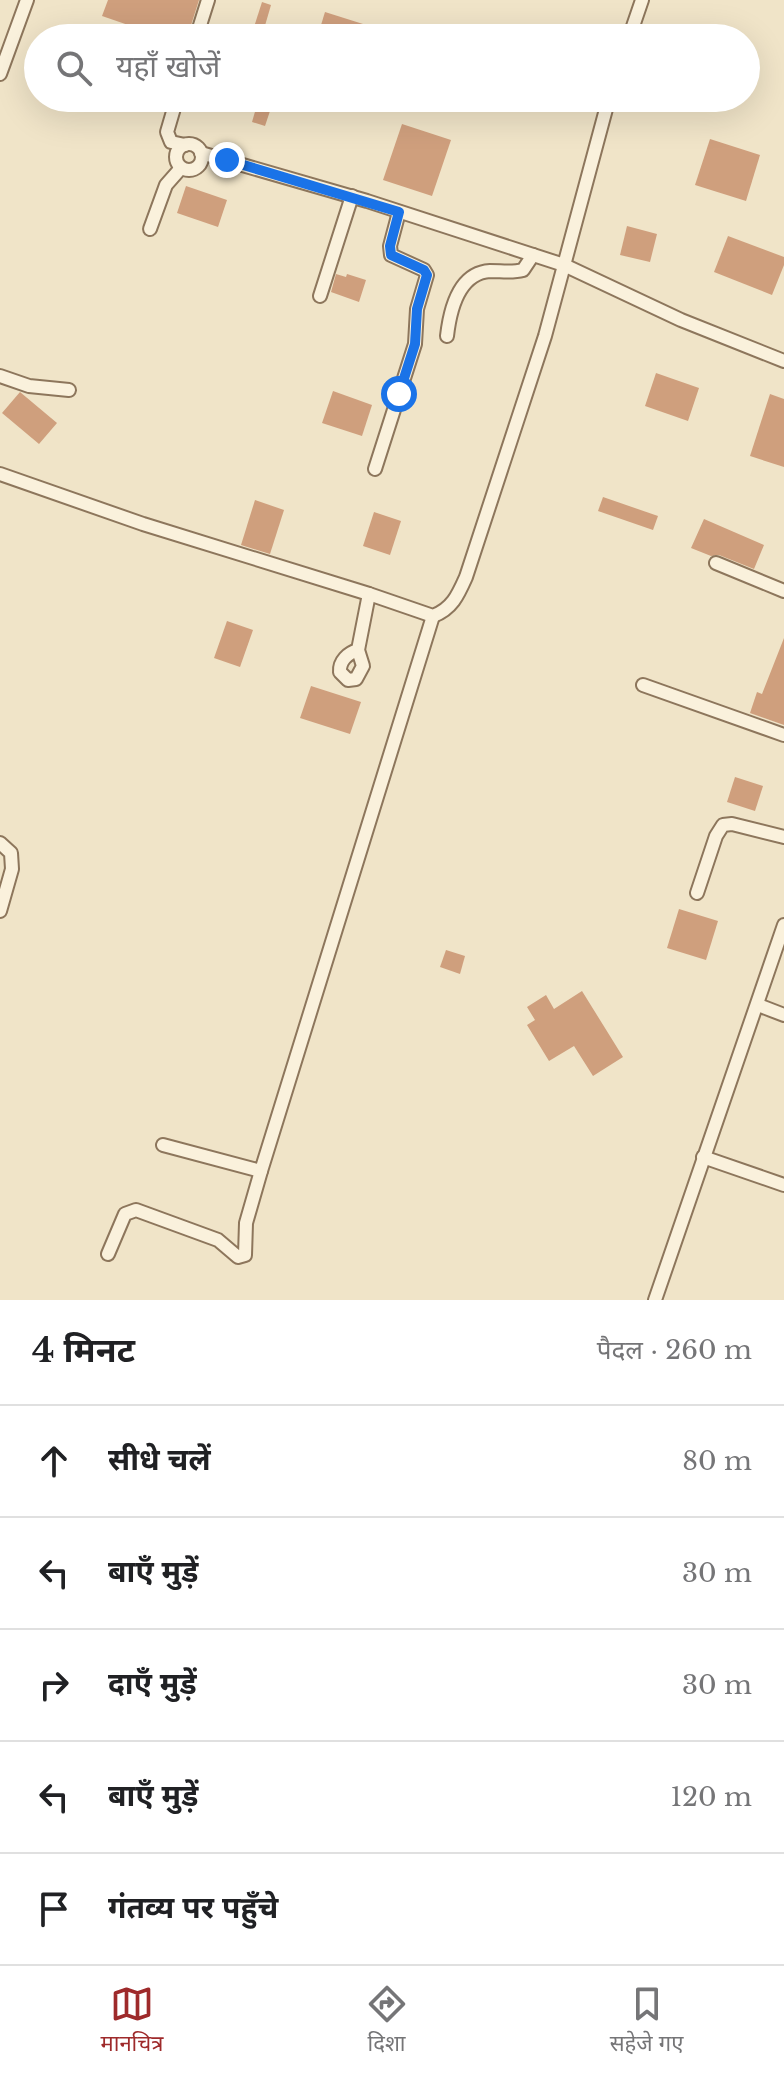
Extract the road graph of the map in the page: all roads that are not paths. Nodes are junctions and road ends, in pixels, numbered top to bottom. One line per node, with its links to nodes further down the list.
1 (27, 0): 6 (street)
2 (208, 0): 4 (street)
3 (642, 0): 5 (street)
4 (200, 24)
5 (634, 24)
6 (0, 74)
7 (173, 112): 9 (street)
8 (605, 112): 16 (street)
9 (185, 145): 10 (street); 11 (street)
10 (201, 153): 11 (street); 12 (street)
11 (181, 168): 14 (street)
12 (352, 196): 13 (street); 17 (street)
13 (399, 212): 15 (street); 22 (street)
14 (150, 229)
15 (533, 255): 16 (street); 18 (street)
16 (564, 265): 19 (street); 27 (street)
17 (320, 296)
18 (447, 336)
19 (784, 361)
20 (0, 376): 21 (street)
21 (69, 390)
22 (375, 469)
23 (0, 474): 26 (street)
24 (716, 563): 25 (street)
25 (784, 591)
26 (369, 594): 27 (street); 28 (street)
27 (433, 616): 40 (street)
28 (358, 650)
29 (643, 685): 30 (street)
30 (784, 735)
31 (784, 837): 33 (street)
32 (0, 843): 34 (street)
33 (697, 893)
34 (0, 911)
35 (784, 928): 36 (street)
36 (758, 1005): 37 (street); 39 (street)
37 (784, 1015)
38 (163, 1145): 40 (street)
39 (703, 1157): 41 (street); 43 (street)
40 (261, 1171): 42 (street)
41 (784, 1185)
42 (108, 1254)
43 (655, 1300)

